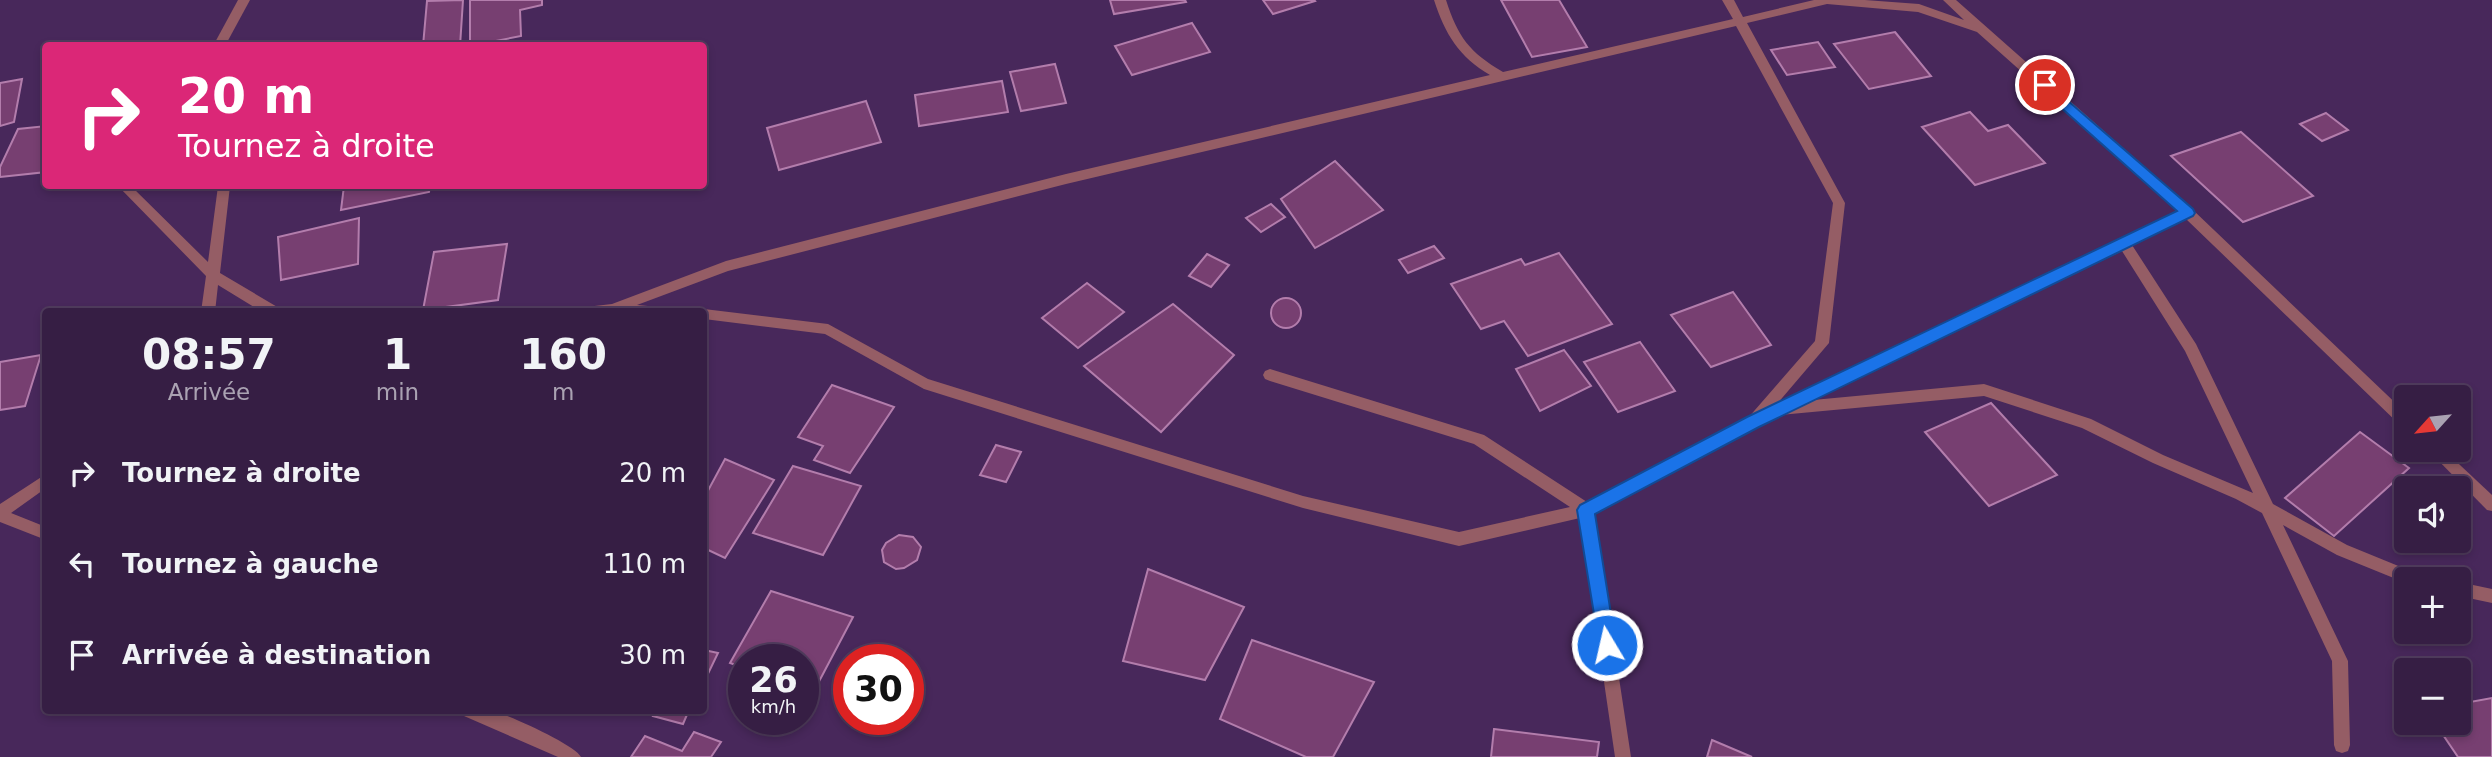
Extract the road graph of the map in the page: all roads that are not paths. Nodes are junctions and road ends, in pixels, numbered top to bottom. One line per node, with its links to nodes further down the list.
1 (244, 0): 8 (street)
2 (1440, 0): 9 (street)
3 (1728, 0): 6 (street)
4 (1829, 0): 6 (street); 7 (street)
5 (1949, 0): 7 (street)
6 (1739, 22): 9 (street); 22 (street)
7 (1984, 31): 12 (street)
8 (221, 42)
9 (1502, 77): 17 (street)
10 (127, 189): 14 (street)
11 (224, 189): 14 (street)
12 (2188, 213): 13 (street); 21 (street)
13 (2124, 243): 20 (street); 27 (street)
14 (214, 276): 15 (street); 16 (street)
15 (209, 308)
16 (267, 308)
17 (616, 308)
18 (707, 314): 26 (street)
19 (1270, 374): 26 (street)
20 (1780, 409): 22 (street); 27 (street)
21 (2394, 410)
22 (1753, 422): 26 (street)
23 (2447, 462): 25 (street)
24 (42, 483): 28 (street)
25 (2492, 505)
26 (1586, 510): 36 (street)
27 (2270, 510): 30 (street); 34 (street)
28 (0, 514): 29 (street)
29 (42, 532)
30 (2394, 571)
31 (2471, 592): 32 (street)
32 (2492, 596)
33 (479, 714): 35 (street)
34 (2342, 745)
35 (573, 757)
36 (1623, 757)

